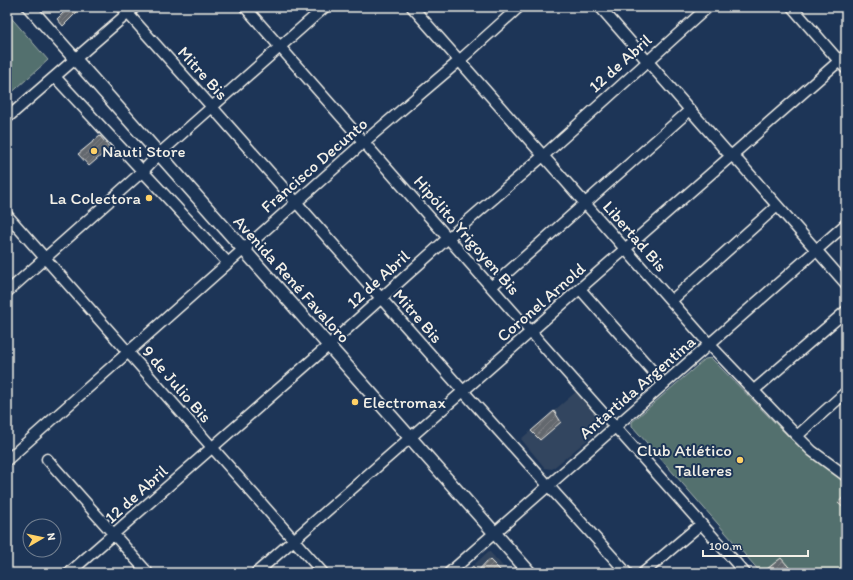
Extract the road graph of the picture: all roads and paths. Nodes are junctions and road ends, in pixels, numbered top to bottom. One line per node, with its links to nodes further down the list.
1 (29, 7): 11 (main road, Avenida René Favaloro)
2 (245, 7): 10 (street, Hipólito Yrigoyen Bis)
3 (325, 7): 10 (street)
4 (412, 7): 13 (street, Libertad Bis)
5 (519, 7): 13 (street, Francisco Decunto)
6 (600, 7): 12 (street)
7 (708, 7): 12 (street, 12 de Abril)
8 (792, 7): 14 (street)
9 (129, 9): 11 (street); 16 (street, Mitre Bis)
10 (280, 46): 16 (street); 19 (street, Hipólito Yrigoyen Bis)
11 (75, 59): 15 (street); 20 (main road, Avenida René Favaloro)
12 (647, 60): 17 (street); 22 (street, 12 de Abril)
13 (459, 61): 19 (street, Francisco Decunto); 22 (street, Libertad Bis)
14 (844, 61): 21 (street, Coronel Arnold)
15 (55, 77): 18 (street); 23 (street)
16 (212, 107): 20 (street); 24 (street, Mitre Bis)
17 (690, 110): 21 (street); 25 (street)
18 (7, 118)
19 (364, 142): 24 (street, Francisco Decunto); 29 (street, Hipólito Yrigoyen Bis)
20 (159, 154): 23 (street); 30 (main road, Avenida René Favaloro)
21 (731, 155): 26 (street); 31 (street, Coronel Arnold)
22 (543, 156): 25 (street, Libertad Bis); 29 (street, 12 de Abril)
23 (143, 171): 33 (street); 34 (street)
24 (296, 202): 30 (street, Francisco Decunto); 39 (street, Mitre Bis)
25 (585, 204): 31 (street, Libertad Bis); 36 (street)
26 (777, 206): 32 (street); 40 (street)
27 (7, 216): 33 (street, 9 de Julio Bis)
28 (846, 224): 32 (street, Antartida Argentina)
29 (448, 238): 36 (street, Hipólito Yrigoyen Bis); 39 (street, 12 de Abril)
30 (243, 249): 34 (street, Francisco Decunto); 44 (main road, Avenida René Favaloro)
31 (625, 249): 37 (street, Coronel Arnold); 40 (street, Libertad Bis)
32 (816, 250): 35 (street); 43 (street, Antartida Argentina)
33 (45, 258): 38 (street); 45 (street, 9 de Julio Bis)
34 (228, 263): 45 (street, Francisco Decunto)
35 (846, 284)
36 (491, 287): 42 (street, Hipólito Yrigoyen Bis)
37 (580, 289): 42 (street, Coronel Arnold); 46 (street)
38 (7, 292)
39 (382, 298): 44 (street, 12 de Abril); 47 (street, Mitre Bis)
40 (671, 301): 43 (street, Libertad Bis)
41 (846, 311): 48 (street)
42 (530, 332): 47 (street, Coronel Arnold); 50 (street, Hipólito Yrigoyen Bis)
43 (709, 344): 46 (street, Antartida Argentina); 48 (street, Libertad Bis)
44 (328, 346): 52 (main road, Avenida René Favaloro); 53 (street, 12 de Abril)
45 (128, 353): 53 (street, 9 de Julio Bis); 55 (street, Francisco Decunto)
46 (664, 384): 50 (street, Antartida Argentina)
47 (463, 391): 52 (street, Coronel Arnold); 57 (street, Mitre Bis)
48 (753, 391): 51 (street, Libertad Bis)
49 (846, 392): 51 (street)
50 (615, 427): 57 (street, Antartida Argentina); 58 (street, Hipólito Yrigoyen Bis)
51 (797, 436): 56 (street, Libertad Bis)
52 (410, 438): 59 (main road, Avenida René Favaloro); 61 (street, Coronel Arnold)
53 (212, 447): 60 (street, 12 de Abril); 61 (street, 9 de Julio Bis)
54 (47, 458): 60 (street)
55 (7, 460)
56 (846, 476)
57 (548, 486): 59 (street, Antartida Argentina); 68 (street, Mitre Bis)
58 (702, 524): 69 (street); 70 (street, Hipólito Yrigoyen Bis)
59 (494, 533): 66 (street, Antartida Argentina); 67 (main road, Avenida René Favaloro)
60 (114, 535): 62 (street, 12 de Abril); 63 (street)
61 (294, 540): 64 (street, Coronel Arnold); 65 (street, 9 de Julio Bis)
62 (69, 573)
63 (148, 573)
64 (256, 573)
65 (323, 573)
66 (449, 573)
67 (530, 573)
68 (627, 573)
69 (643, 573)
70 (745, 573)

